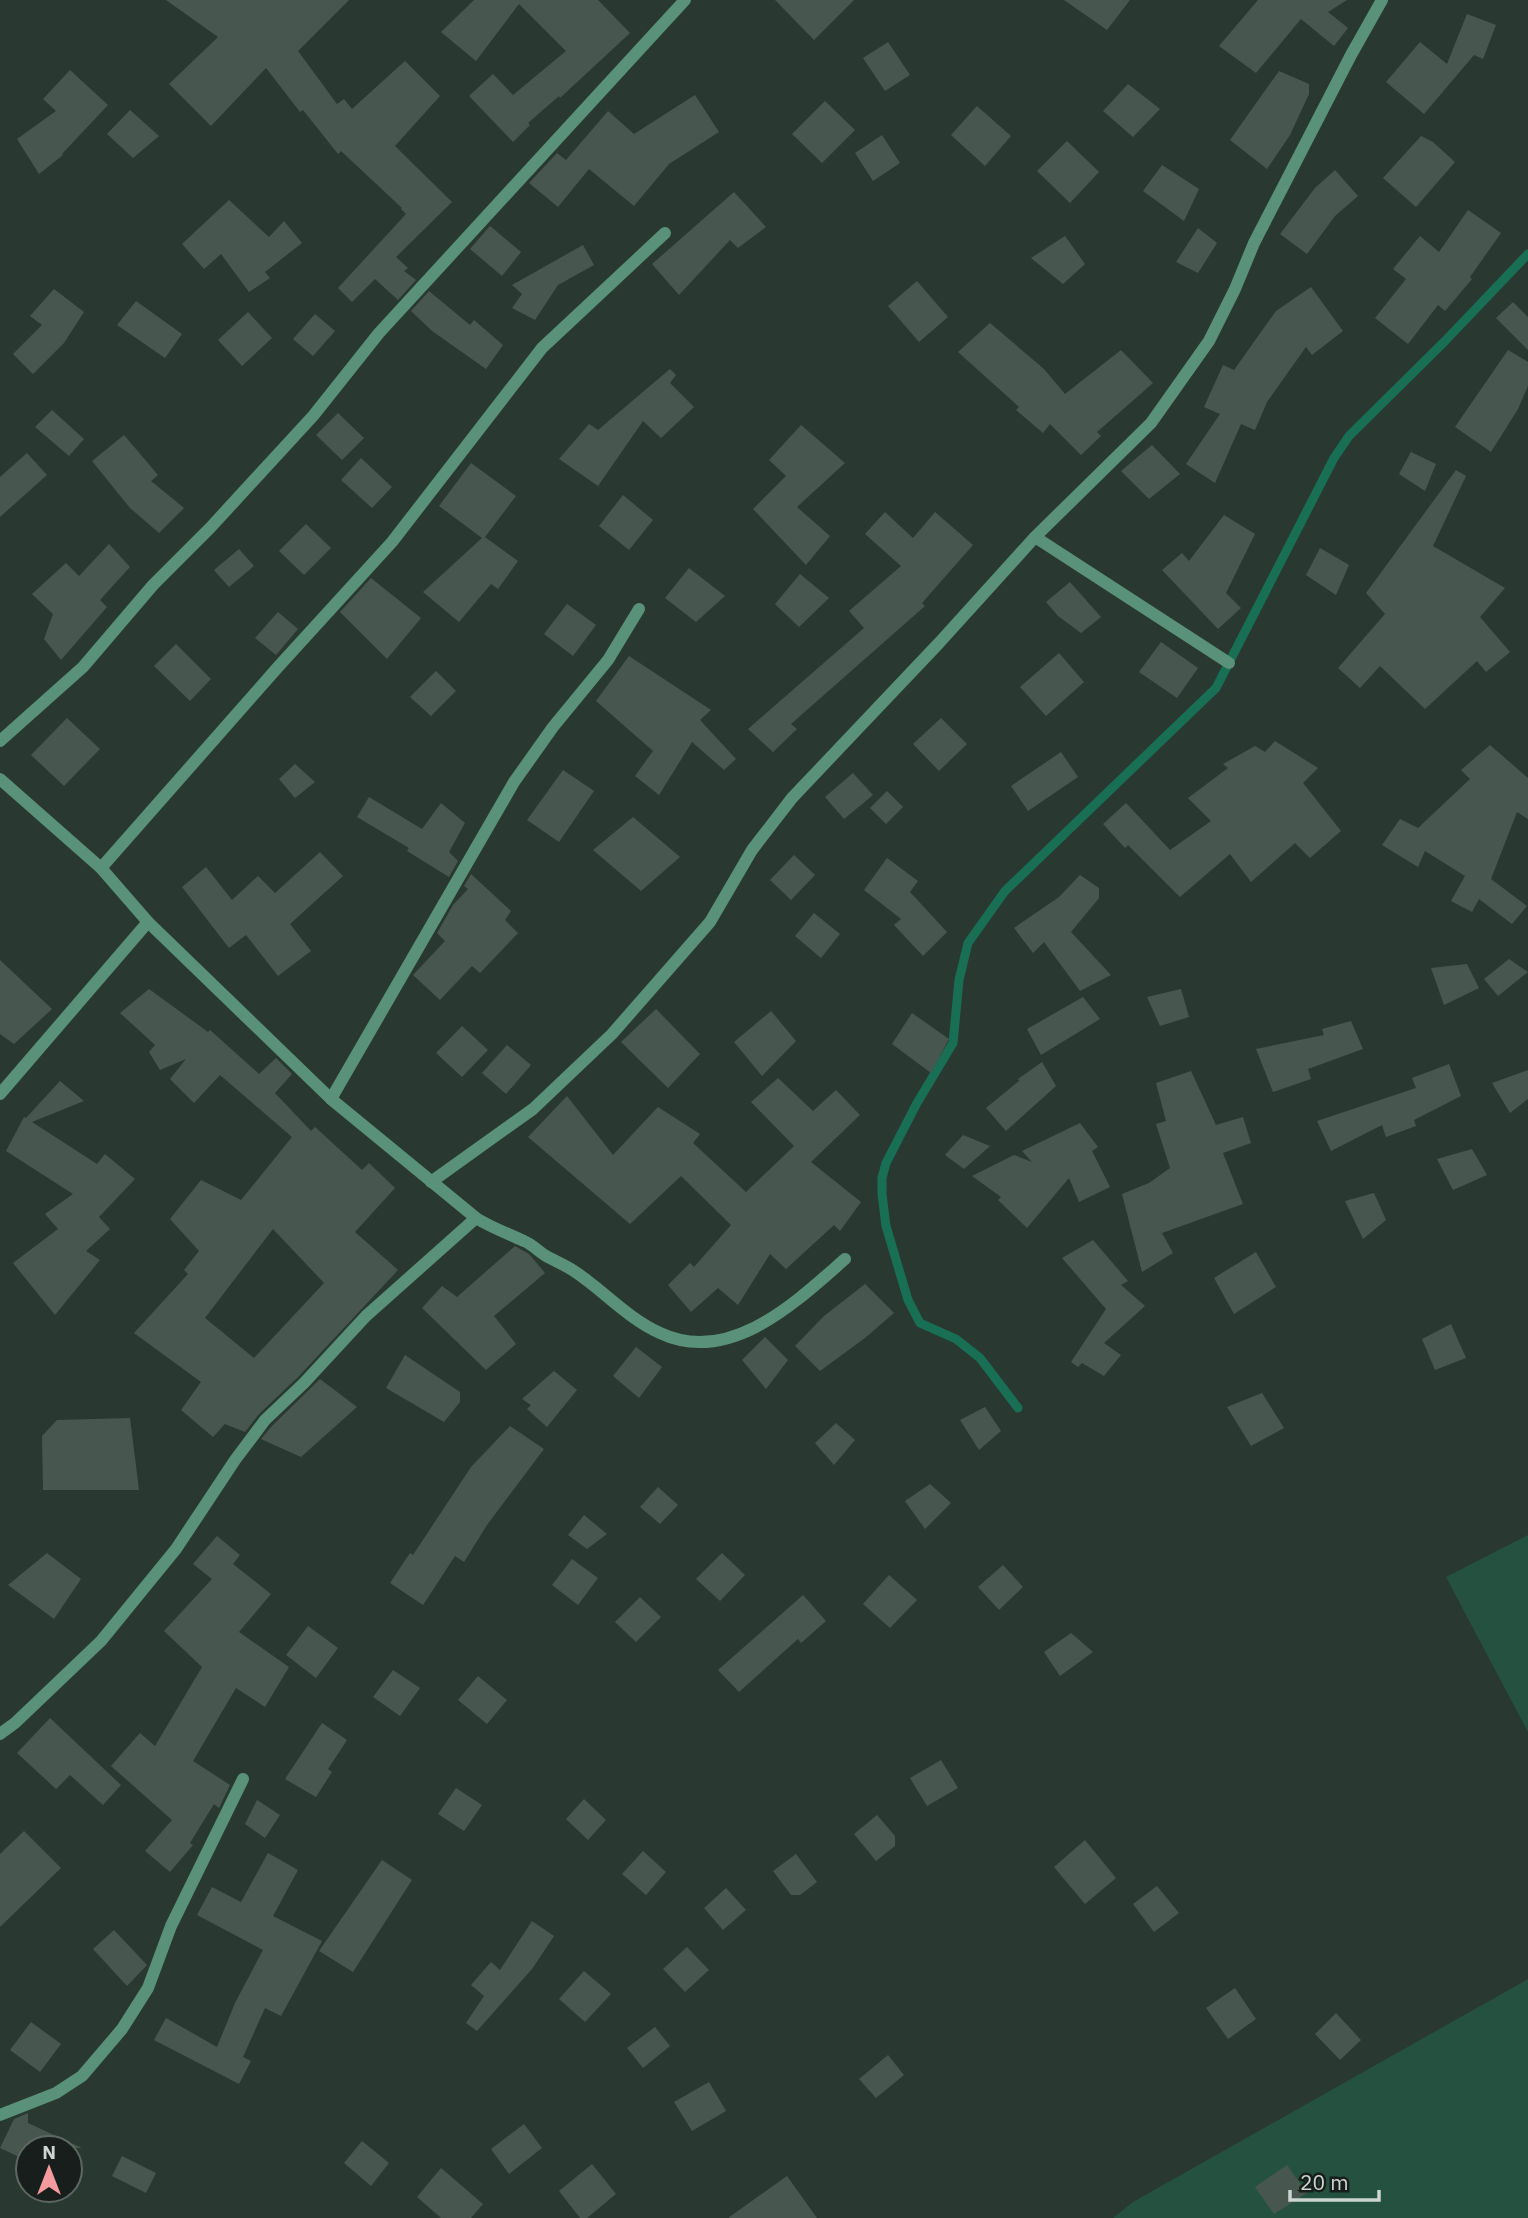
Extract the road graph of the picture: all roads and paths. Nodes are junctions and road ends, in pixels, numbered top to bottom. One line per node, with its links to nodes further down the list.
1 (685, 0): 7 (street)
2 (1382, 0): 4 (street)
3 (665, 233): 9 (street)
4 (1035, 537): 6 (street); 13 (street)
5 (639, 609): 12 (street)
6 (1229, 663)
7 (0, 741)
8 (0, 779): 9 (street)
9 (101, 868): 10 (street)
10 (148, 922): 11 (street); 12 (street)
11 (0, 1094)
12 (331, 1099): 13 (street)
13 (430, 1182): 14 (street)
14 (476, 1218): 15 (street); 16 (street)
15 (845, 1259)
16 (0, 1734)
17 (243, 1779): 18 (street)
18 (0, 2115)

